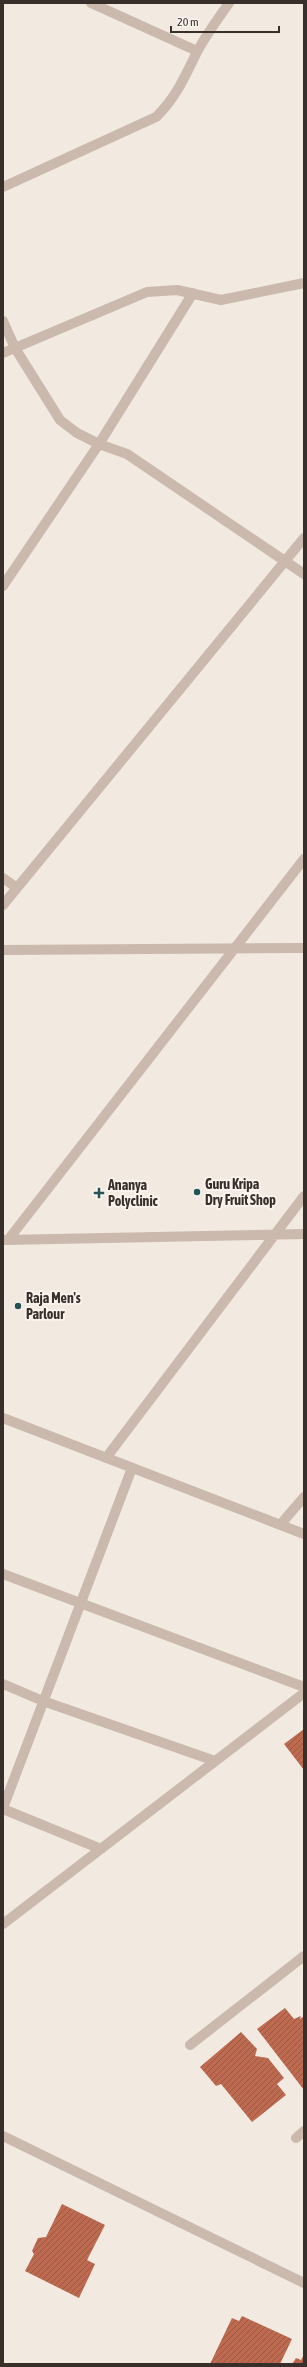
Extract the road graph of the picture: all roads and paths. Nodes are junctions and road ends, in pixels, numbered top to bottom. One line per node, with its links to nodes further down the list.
1 (91, 3): 3 (street)
2 (229, 3): 3 (street)
3 (197, 51): 4 (street)
4 (3, 187)
5 (304, 284): 6 (street)
6 (193, 293): 8 (street); 10 (street)
7 (3, 322): 8 (street)
8 (15, 348): 9 (street); 10 (street)
9 (3, 353)
10 (99, 444): 12 (street); 14 (street)
11 (304, 538): 12 (street)
12 (286, 561): 13 (street); 17 (street)
13 (304, 574)
14 (3, 586)
15 (304, 859): 20 (street)
16 (3, 878): 17 (street)
17 (16, 888): 18 (street)
18 (3, 905)
19 (304, 948): 20 (street)
20 (234, 949): 21 (street); 25 (street)
21 (3, 950)
22 (304, 1196): 24 (street)
23 (304, 1234): 24 (street)
24 (273, 1235): 25 (street); 27 (street)
25 (6, 1240)
26 (3, 1418): 27 (street)
27 (106, 1458): 28 (street)
28 (132, 1468): 30 (street); 33 (street)
29 (304, 1497): 30 (street)
30 (280, 1525): 31 (street)
31 (304, 1534)
32 (3, 1574): 33 (street)
33 (80, 1605): 35 (street); 37 (street)
34 (3, 1684): 37 (street)
35 (304, 1687)
36 (304, 1693): 38 (street)
37 (44, 1701): 38 (street); 39 (street)
38 (215, 1761): 40 (street)
39 (3, 1808): 40 (street)
40 (101, 1849): 41 (street)
41 (3, 1924)
42 (304, 1956): 43 (street)
43 (190, 2045)
44 (3, 2136): 45 (street)
45 (304, 2283)

